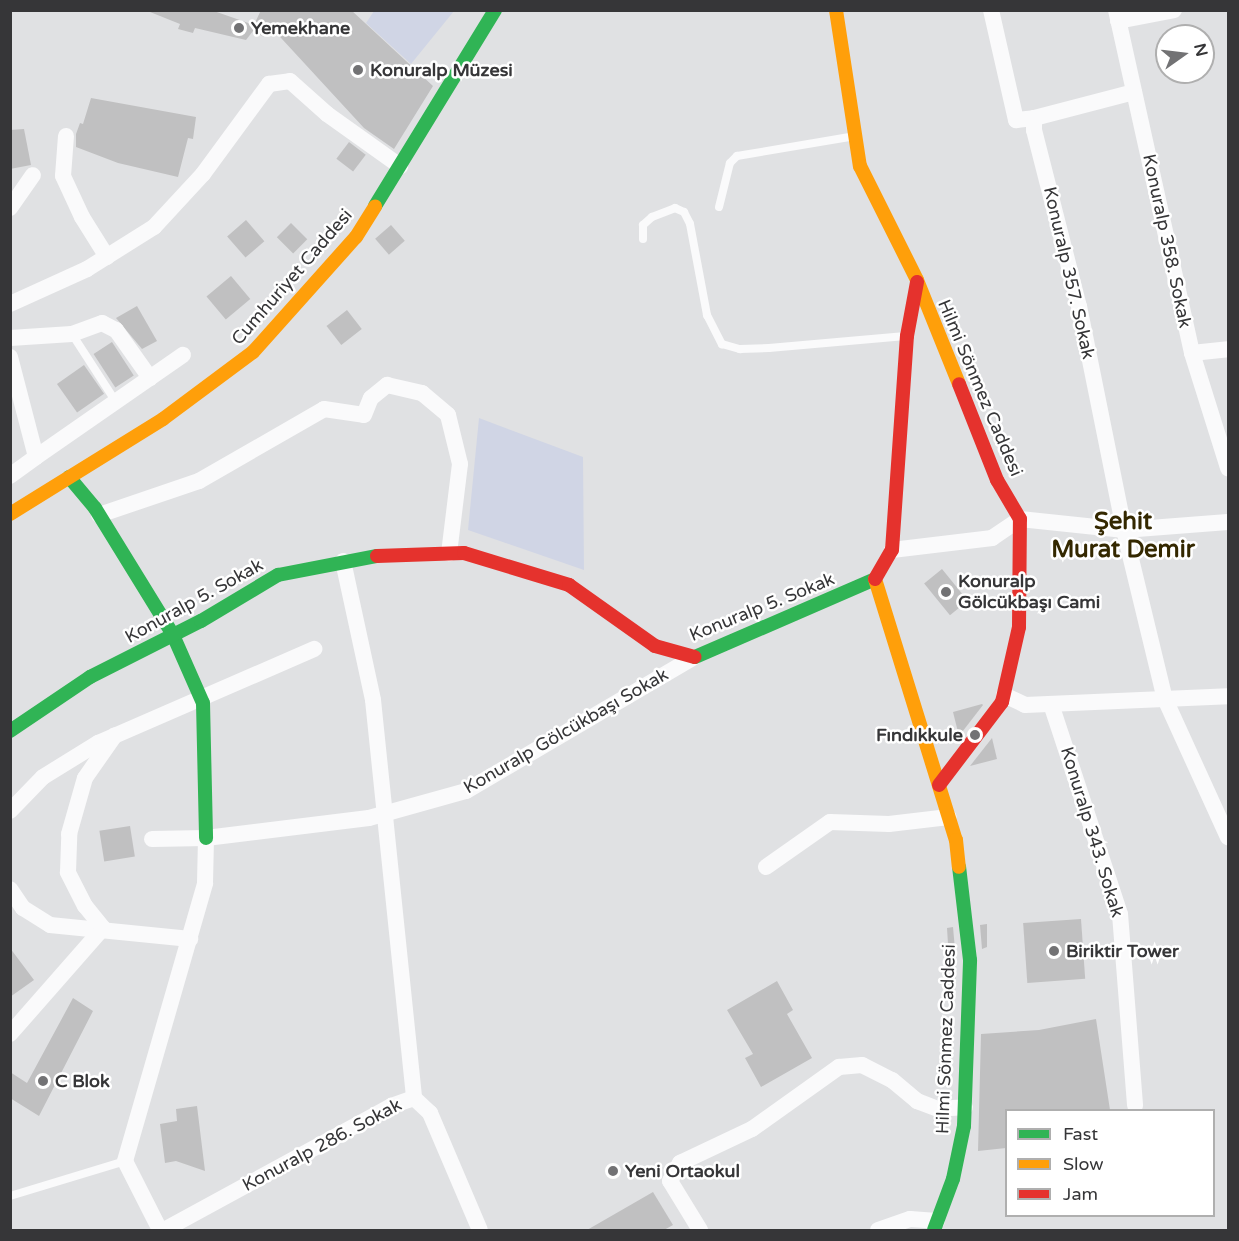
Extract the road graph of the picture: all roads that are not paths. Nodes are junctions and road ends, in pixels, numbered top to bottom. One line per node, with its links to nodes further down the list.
1 (495, 10): 10 (street, Cumhuriyet Caddesi)
2 (836, 10): 9 (street, Hilmi Sönmez Caddesi)
3 (991, 10): 7 (street)
4 (1174, 10): 5 (street)
5 (1117, 16): 6 (street, Konuralp 358. Sokak)
6 (1134, 92): 7 (street); 22 (street, Konuralp 358. Sokak)
7 (1034, 118): 35 (street, Konuralp 357. Sokak)
8 (66, 136): 15 (street)
9 (855, 136): 12 (lane); 16 (street, Hilmi Sönmez Caddesi)
10 (400, 166): 15 (street); 30 (street, Cumhuriyet Caddesi)
11 (33, 175): 13 (street)
12 (719, 207)
13 (10, 208)
14 (643, 239): 19 (lane)
15 (107, 257): 17 (street)
16 (917, 280): 19 (street, Hilmi Sönmez Caddesi); 33 (street, Hilmi Sönmez Caddesi)
17 (10, 304)
18 (72, 334): 20 (street); 25 (street); 26 (lane)
19 (906, 336): 36 (street, Hilmi Sönmez Caddesi)
20 (10, 338)
21 (1228, 349): 22 (street)
22 (1192, 353): 28 (street, Konuralp 358. Sokak)
23 (183, 355): 25 (street)
24 (10, 357): 27 (street)
25 (150, 378): 26 (street)
26 (116, 402): 27 (street)
27 (36, 457): 29 (street)
28 (1228, 468)
29 (10, 476)
30 (69, 477): 31 (street, Cumhuriyet Caddesi); 32 (street)
31 (10, 514)
32 (99, 515): 37 (street); 40 (street)
33 (1020, 519): 35 (street); 36 (street); 43 (street, Hilmi Sönmez Caddesi)
34 (1228, 522): 35 (street)
35 (1125, 530): 46 (street, Konuralp 357. Sokak)
36 (892, 550): 39 (street, Hilmi Sönmez Caddesi)
37 (449, 553): 38 (street, Konuralp 5. Sokak); 42 (street, Konuralp 5. Sokak)
38 (343, 561): 40 (street, Konuralp 5. Sokak); 52 (street)
39 (875, 579): 42 (street, Konuralp 5. Sokak); 50 (street)
40 (173, 635): 45 (street); 48 (street, Konuralp 5. Sokak)
41 (314, 649): 45 (street)
42 (694, 657): 52 (street, Konuralp Gölcükbaşı Sokak)
43 (1004, 695): 47 (street); 50 (street, Hilmi Sönmez Caddesi)
44 (1228, 696): 46 (street)
45 (201, 698): 49 (street); 55 (street)
46 (1165, 699): 47 (street); 54 (street, Konuralp 357. Sokak)
47 (1051, 704): 63 (street, Konuralp 343. Sokak)
48 (10, 731)
49 (116, 735): 51 (street); 59 (street)
50 (939, 785): 53 (street, Hilmi Sönmez Caddesi)
51 (10, 811)
52 (384, 813): 55 (street, Konuralp Gölcükbaşı Sokak); 62 (street)
53 (949, 817): 57 (street); 64 (street, Hilmi Sönmez Caddesi)
54 (1228, 837)
55 (206, 838): 56 (street, Konuralp Gölcükbaşı Sokak); 60 (street)
56 (152, 839)
57 (766, 867)
58 (10, 890): 59 (street)
59 (103, 928): 60 (street); 61 (street)
60 (190, 939): 65 (street)
61 (10, 1034)
62 (414, 1098): 68 (street, Konuralp 286. Sokak); 69 (street, Konuralp 286. Sokak)
63 (1135, 1105)
64 (965, 1107): 67 (street, Hilmi Sönmez Caddesi); 70 (street)
65 (125, 1161): 66 (lane); 68 (street)
66 (10, 1196)
67 (936, 1226): 71 (street)
68 (162, 1230)
69 (480, 1230)
70 (700, 1230)
71 (878, 1230)

